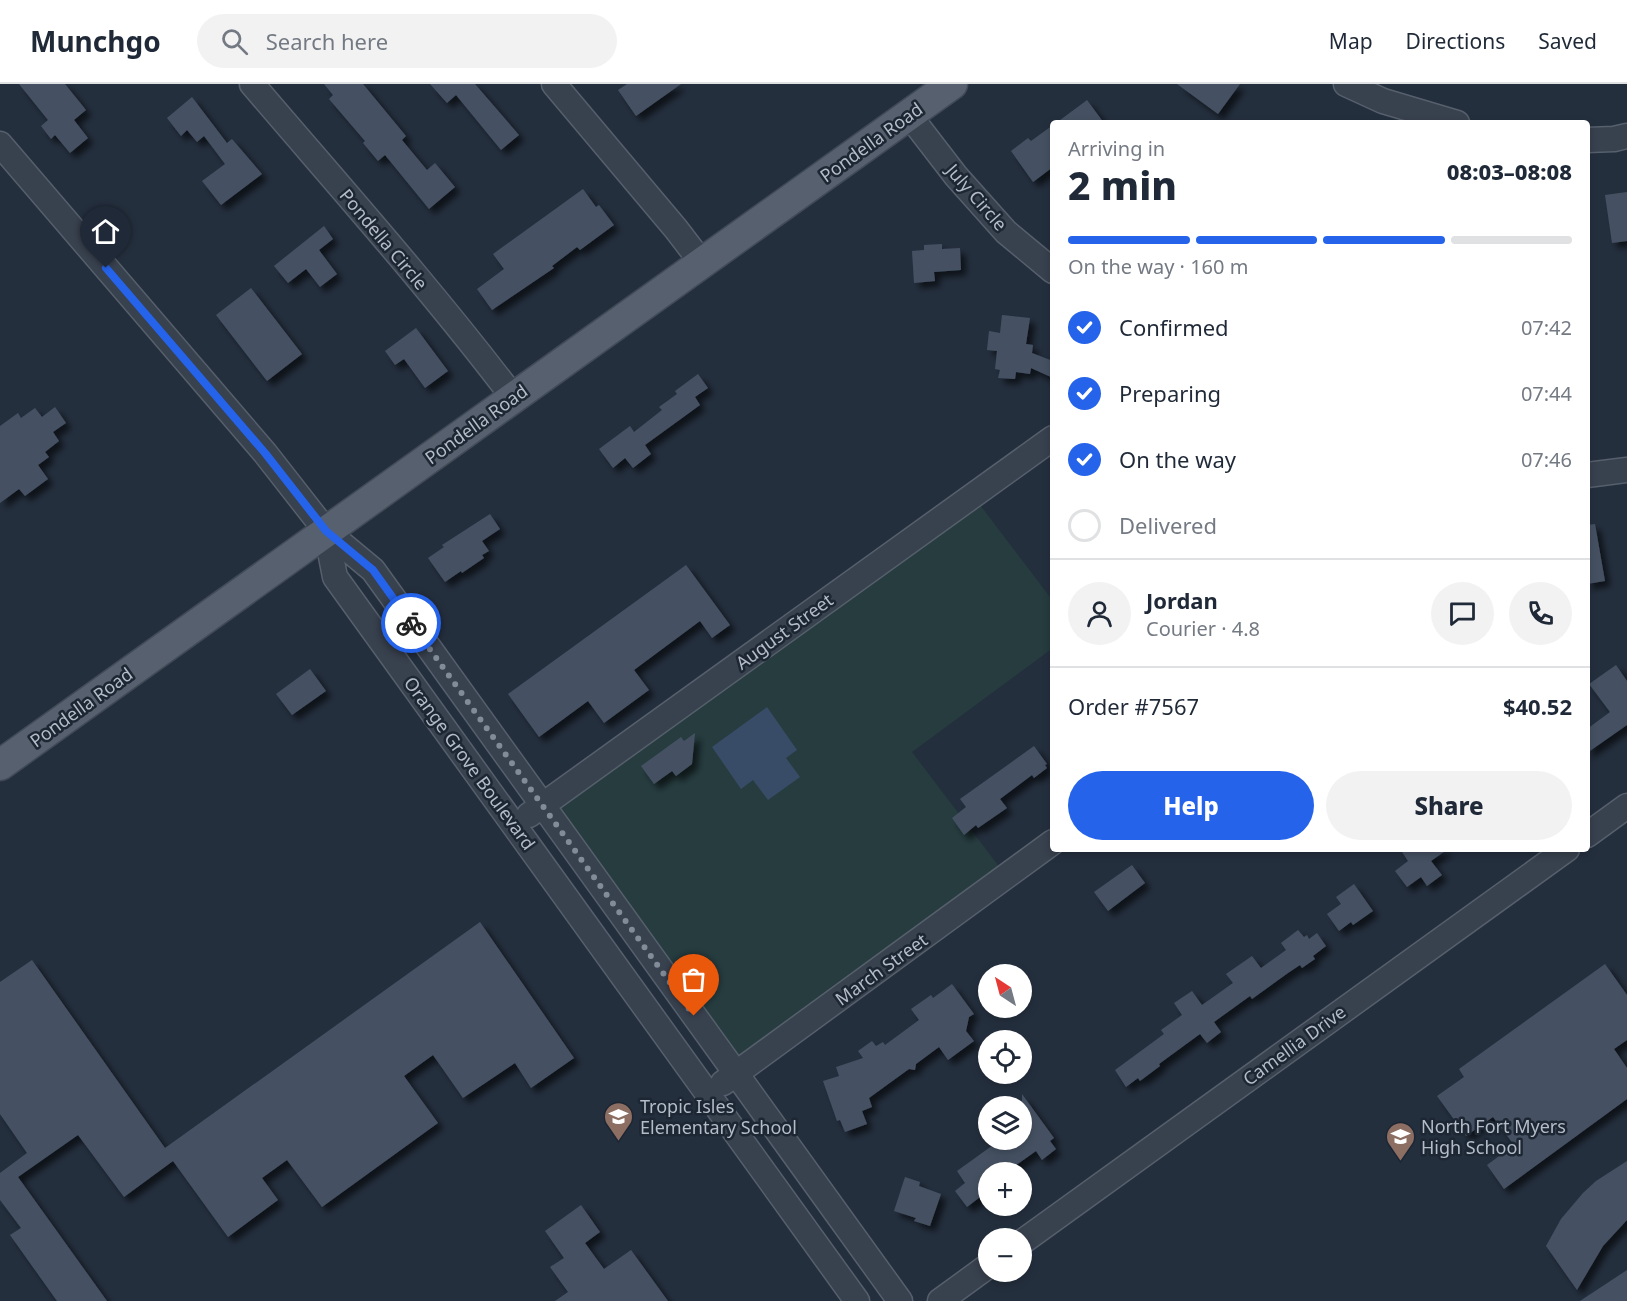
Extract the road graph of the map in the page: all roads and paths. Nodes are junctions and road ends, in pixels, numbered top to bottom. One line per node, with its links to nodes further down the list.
1 (252, 84): 12 (street, Pondella Circle)
2 (554, 84): 10 (street)
3 (952, 84): 5 (main road, Pondella Road)
4 (1346, 84): 6 (street)
5 (909, 115): 10 (main road, Pondella Road); 11 (street, July Circle)
6 (1447, 120)
7 (1627, 136): 8 (street)
8 (1590, 140)
9 (0, 144): 16 (street)
10 (702, 262): 12 (main road, Pondella Road)
11 (1050, 269)
12 (513, 397): 16 (main road, Pondella Road)
13 (1050, 440): 20 (street, August Street)
14 (1627, 470): 15 (street)
15 (1590, 476)
16 (326, 531): 17 (street, Orange Grove Boulevard); 18 (street, Orange Grove Boulevard); 19 (main road, Pondella Road)
17 (462, 694): 18 (street); 20 (street, Orange Grove Boulevard)
18 (435, 714): 22 (street, Orange Grove Boulevard)
19 (0, 765)
20 (542, 805): 22 (street, August Street); 26 (street, Orange Grove Boulevard)
21 (1627, 806): 23 (street)
22 (514, 825): 27 (street, Orange Grove Boulevard)
23 (1590, 833)
24 (1050, 844): 26 (street, March Street)
25 (1563, 852): 28 (street, Camellia Drive)
26 (735, 1074): 27 (street, March Street); 31 (street, Orange Grove Boulevard)
27 (708, 1095): 30 (street, Orange Grove Boulevard)
28 (1032, 1235)
29 (978, 1273): 32 (street)
30 (857, 1301)
31 (900, 1301)
32 (940, 1301)

